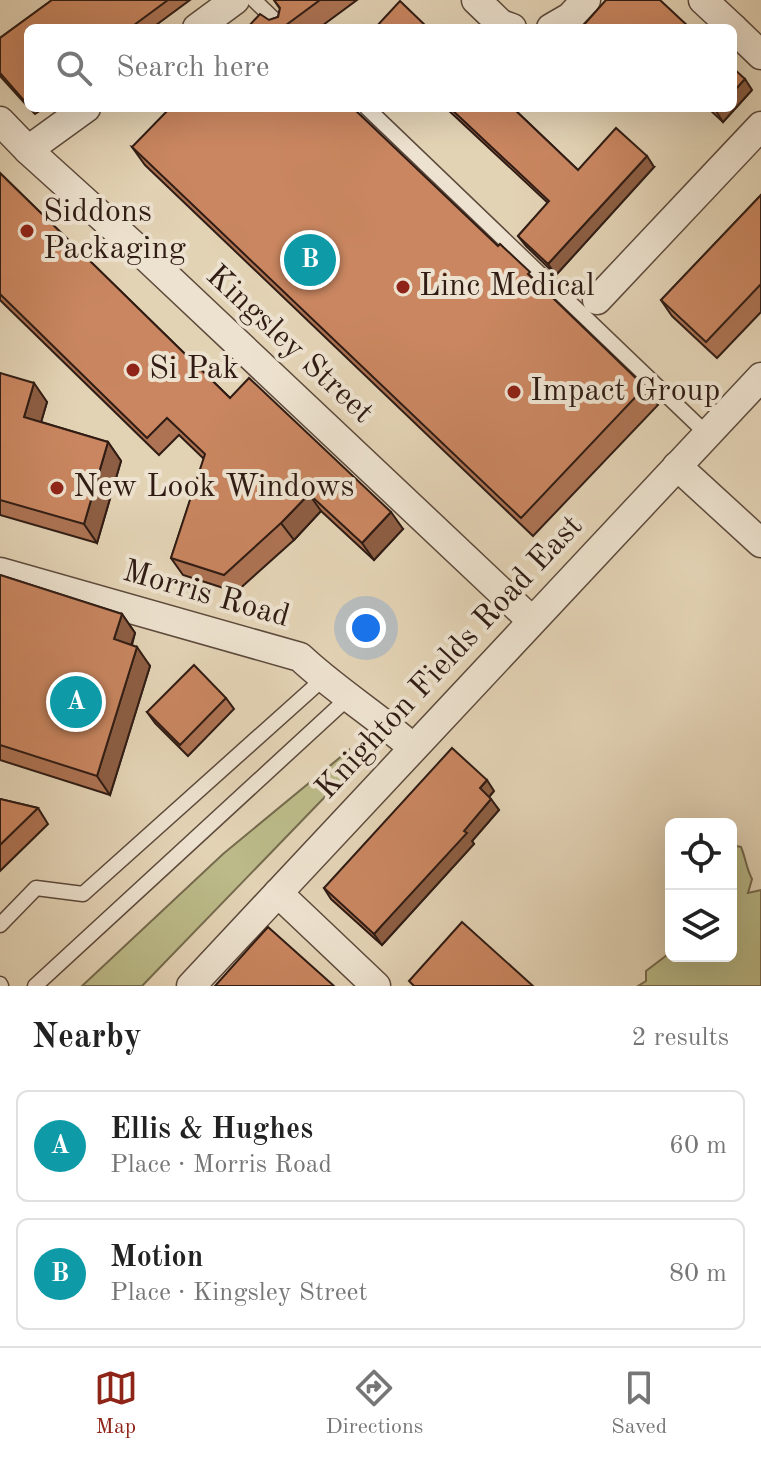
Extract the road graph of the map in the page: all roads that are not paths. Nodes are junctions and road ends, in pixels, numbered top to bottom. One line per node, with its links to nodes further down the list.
1 (235, 0): 6 (street)
2 (254, 0): 7 (lane)
3 (476, 0): 8 (street)
4 (586, 0): 9 (street)
5 (703, 0): 10 (street)
6 (202, 24)
7 (279, 24)
8 (501, 24)
9 (558, 24)
10 (729, 24)
11 (737, 32): 12 (street)
12 (761, 55)
13 (80, 112): 17 (street)
14 (371, 112): 20 (lane)
15 (0, 121): 17 (street, Kingsley Street)
16 (761, 126): 18 (street)
17 (28, 150): 24 (street, Kingsley Street)
18 (597, 300)
19 (761, 377): 20 (street, Knighton Fields Road East)
20 (707, 434): 21 (street, Knighton Fields Road East)
21 (677, 466): 22 (street); 24 (street, Knighton Fields Road East)
22 (761, 543)
23 (0, 572): 25 (street, Morris Road)
24 (531, 620): 27 (street, Knighton Fields Road East)
25 (323, 679): 26 (street, Morris Road); 29 (lane)
26 (349, 697): 27 (street, Morris Road); 30 (lane)
27 (412, 747): 28 (street, Knighton Fields Road East)
28 (278, 893): 31 (street, Knighton Fields Road East); 32 (street)
29 (0, 925)
30 (35, 986)
31 (191, 986)
32 (376, 986)

